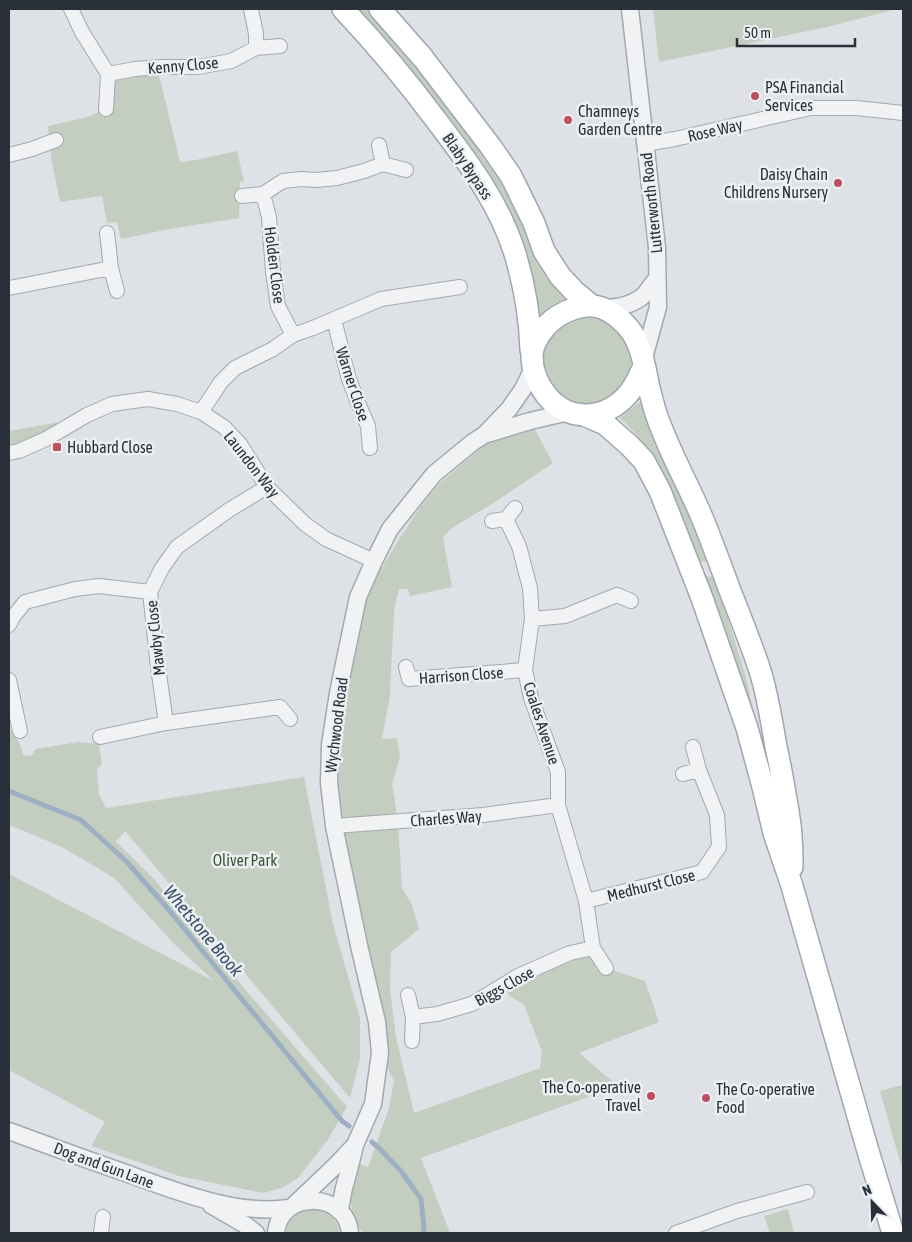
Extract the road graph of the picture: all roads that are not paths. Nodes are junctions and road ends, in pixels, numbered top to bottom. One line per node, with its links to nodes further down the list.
1 (71, 9): 8 (street)
2 (251, 9): 7 (street)
3 (343, 9): 28 (main road, Blaby Bypass)
4 (380, 9): 25 (main road, Blaby Bypass)
5 (630, 9): 12 (street, Lutterworth Road)
6 (280, 46): 7 (street, Kenny Close)
7 (256, 48): 8 (street, Kenny Close)
8 (108, 74): 9 (street)
9 (106, 109)
10 (903, 113): 12 (street, Rose Way)
11 (56, 140): 14 (street)
12 (644, 144): 21 (street, Lutterworth Road)
13 (379, 145): 15 (street)
14 (9, 155)
15 (383, 164): 16 (street); 17 (street)
16 (406, 170)
17 (263, 194): 18 (street); 27 (street, Holden Close)
18 (242, 196)
19 (107, 233): 20 (street)
20 (111, 268): 22 (street); 24 (street)
21 (657, 278): 25 (street, Lutterworth Road); 29 (street, Lutterworth Road)
22 (9, 288)
23 (460, 288): 26 (street)
24 (116, 291)
25 (597, 307): 28 (main road); 29 (main road)
26 (334, 319): 27 (street); 33 (street, Warner Close)
27 (293, 335): 30 (street)
28 (532, 361): 31 (main road); 32 (street, Wychwood Road)
29 (644, 362): 31 (main road); 57 (main road)
30 (201, 412): 34 (street, Laundon Way); 35 (street, Laundon Way)
31 (577, 414): 32 (street, Wychwood Road); 57 (main road)
32 (484, 435): 39 (street, Wychwood Road)
33 (370, 448)
34 (9, 453)
35 (267, 487): 39 (street, Laundon Way); 40 (street, Mawby Close)
36 (515, 508): 37 (street)
37 (506, 519): 38 (street); 42 (street, Coales Avenue)
38 (492, 521)
39 (374, 561): 56 (street, Wychwood Road)
40 (150, 592): 43 (street); 49 (street, Mawby Close)
41 (631, 601): 42 (street)
42 (532, 619): 44 (street, Coales Avenue)
43 (9, 625)
44 (525, 670): 45 (street, Harrison Close); 55 (street, Coales Avenue)
45 (406, 678)
46 (9, 680): 47 (street)
47 (12, 715): 50 (street)
48 (290, 719): 49 (street)
49 (166, 723): 51 (street)
50 (20, 731)
51 (100, 737)
52 (693, 747): 53 (street, Medhurst Close)
53 (699, 770): 54 (street); 58 (street, Medhurst Close)
54 (683, 774)
55 (558, 805): 56 (street, Charles Way); 58 (street, Coales Avenue)
56 (334, 826): 65 (street, Wychwood Road)
57 (792, 886): 76 (main road)
58 (586, 901): 59 (street, Coales Avenue)
59 (593, 948): 60 (street, Coales Avenue); 62 (street, Biggs Close)
60 (606, 968)
61 (408, 995): 62 (street)
62 (413, 1017): 63 (street)
63 (412, 1041)
64 (9, 1130): 67 (street, Dog and Gun Lane)
65 (355, 1145): 68 (street, Wychwood Road); 69 (street, Wychwood Road)
66 (806, 1192): 75 (street)
67 (200, 1199): 68 (street, Dog and Gun Lane); 73 (street, Dog and Gun Lane)
68 (291, 1207): 69 (street, Dog and Gun Lane); 74 (street, Wychwood Road)
69 (339, 1210): 71 (street)
70 (103, 1217): 72 (street)
71 (351, 1232)
72 (101, 1233)
73 (256, 1233)
74 (276, 1233)
75 (676, 1233)
76 (893, 1233)

